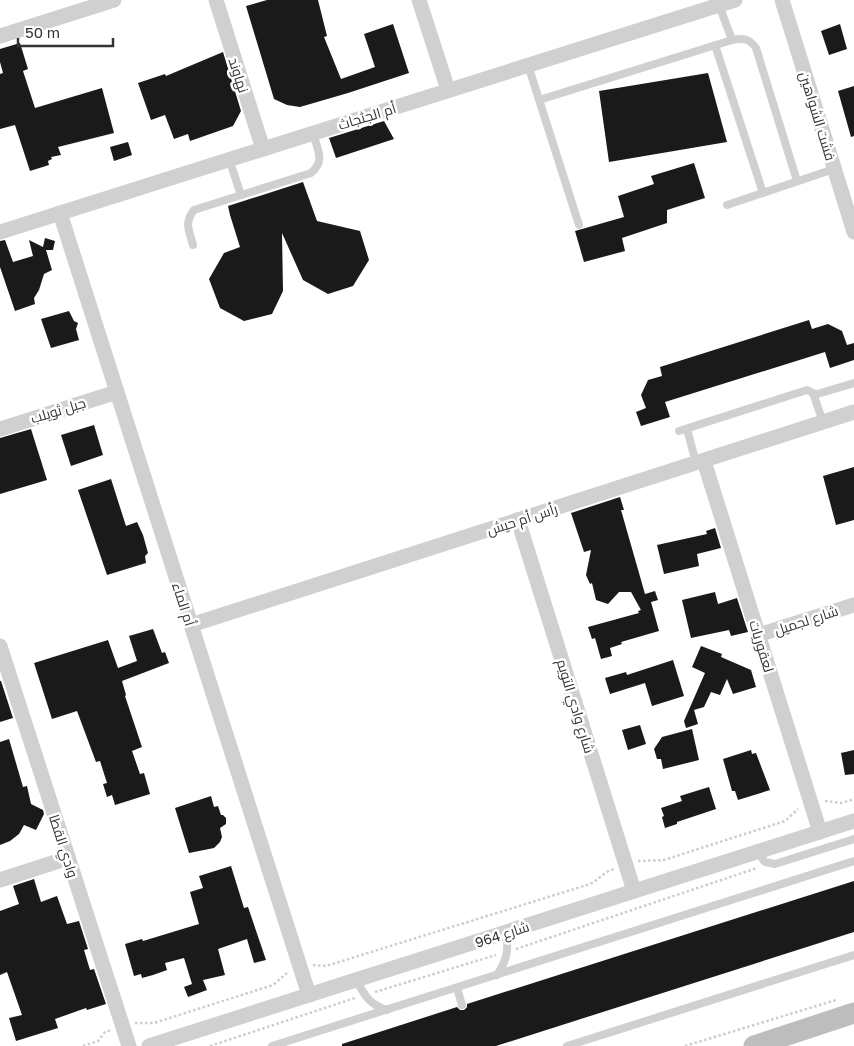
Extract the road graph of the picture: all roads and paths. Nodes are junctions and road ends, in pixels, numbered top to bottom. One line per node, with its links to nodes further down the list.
1 (114, 0): 7 (street)
2 (216, 0): 14 (street, نهاوند)
3 (419, 0): 11 (street)
4 (734, 0): 6 (street, أم الجثجاث)
5 (782, 0): 16 (street, فشت الشواهين)
6 (719, 5): 8 (lane); 10 (street, أم الجثجاث)
7 (0, 36)
8 (732, 40): 9 (lane); 17 (lane)
9 (715, 45): 12 (lane); 18 (lane)
10 (528, 65): 11 (street, أم الجثجاث); 12 (lane)
11 (448, 90): 13 (street, أم الجثجاث)
12 (539, 100): 23 (lane)
13 (313, 133): 14 (street, أم الجثجاث); 19 (lane)
14 (263, 149): 15 (street, أم الجثجاث)
15 (229, 160): 19 (lane); 21 (street, أم الجثجاث)
16 (834, 169): 17 (lane); 22 (street, فشت الشواهين)
17 (798, 181): 18 (lane)
18 (763, 193): 20 (lane)
19 (242, 195): 25 (lane)
20 (727, 205)
21 (60, 213): 24 (street, أم الجثجاث); 27 (street, أم الماء)
22 (853, 223)
23 (579, 225)
24 (0, 232)
25 (193, 245)
26 (854, 383): 28 (lane)
27 (117, 392): 31 (street, جبل ثويلب); 35 (street, أم الماء)
28 (814, 395): 30 (lane); 32 (lane)
29 (854, 412): 30 (street, رأس أم حيش)
30 (823, 422): 32 (street, رأس أم حيش)
31 (0, 429)
32 (700, 462): 33 (street, رأس أم حيش); 36 (street, لعقوريات)
33 (518, 520): 35 (street, رأس أم حيش); 46 (street, شارع وادي التويم)
34 (854, 605): 36 (street, شارع لجميل)
35 (191, 625): 53 (street, أم الماء)
36 (758, 635): 39 (street, لعقوريات)
37 (0, 646): 44 (street, وادي القطا)
38 (854, 799): 39 (path)
39 (812, 805): 41 (street, لعقوريات); 46 (path)
40 (854, 821): 41 (street, شارع 964)
41 (820, 832): 43 (street, شارع 964)
42 (854, 839): 47 (lane)
43 (757, 852): 47 (lane); 49 (street, شارع 964)
44 (68, 858): 48 (street); 63 (street, وادي القطا)
45 (854, 861): 54 (lane)
46 (626, 864): 49 (street, شارع وادي التويم); 53 (path)
47 (770, 864): 51 (path)
48 (0, 880)
49 (634, 891): 50 (street, شارع 964)
50 (506, 932): 51 (lane); 55 (street, شارع 964)
51 (508, 952): 54 (lane); 58 (path)
52 (854, 955): 70 (lane)
53 (300, 969): 57 (street, أم الماء); 63 (path)
54 (497, 975): 56 (lane)
55 (356, 980): 57 (street, شارع 964); 58 (lane)
56 (457, 988): 60 (lane); 61 (lane)
57 (309, 995): 67 (street, شارع 964)
58 (364, 995): 61 (lane); 68 (path)
59 (836, 1000): 71 (path)
60 (462, 1005)
61 (387, 1010): 69 (lane)
62 (854, 1013): 64 (street)
63 (122, 1026): 65 (path); 66 (street, وادي القطا)
64 (806, 1028): 72 (street); 73 (street)
65 (83, 1046)
66 (129, 1046)
67 (149, 1046)
68 (210, 1046)
69 (272, 1046)
70 (567, 1046)
71 (685, 1046)
72 (754, 1046)
73 (786, 1046)

